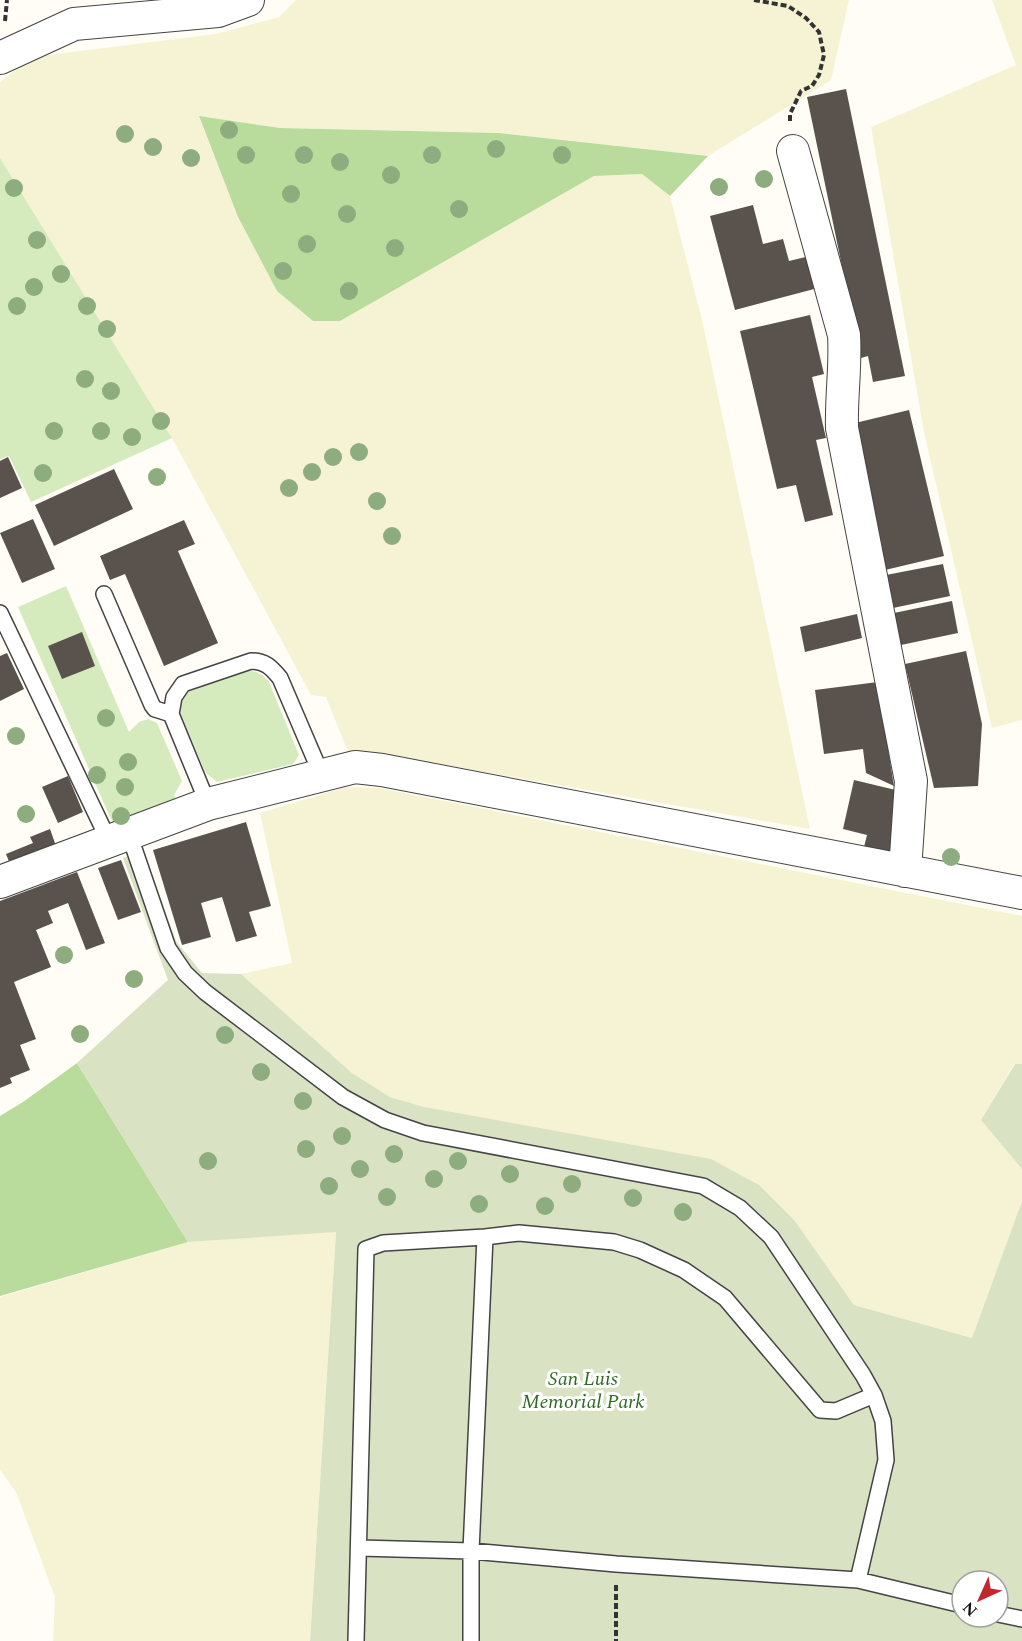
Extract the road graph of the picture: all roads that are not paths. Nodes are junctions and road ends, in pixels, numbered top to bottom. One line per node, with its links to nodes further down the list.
1 (248, 0): 2 (street)
2 (0, 58)
3 (793, 151): 10 (street)
4 (104, 594): 6 (lane)
5 (0, 613): 9 (lane)
6 (171, 714): 7 (lane); 8 (lane)
7 (322, 776): 8 (street); 10 (street)
8 (208, 804): 9 (street)
9 (119, 838): 11 (street); 14 (lane)
10 (905, 871): 12 (street)
11 (0, 882)
12 (1022, 893)
13 (485, 1237): 14 (lane); 15 (lane); 16 (lane)
14 (873, 1395): 17 (lane)
15 (359, 1548): 16 (lane); 19 (lane)
16 (471, 1551): 17 (lane); 20 (lane)
17 (858, 1580): 18 (lane)
18 (950, 1602)
19 (356, 1641)
20 (471, 1641)

